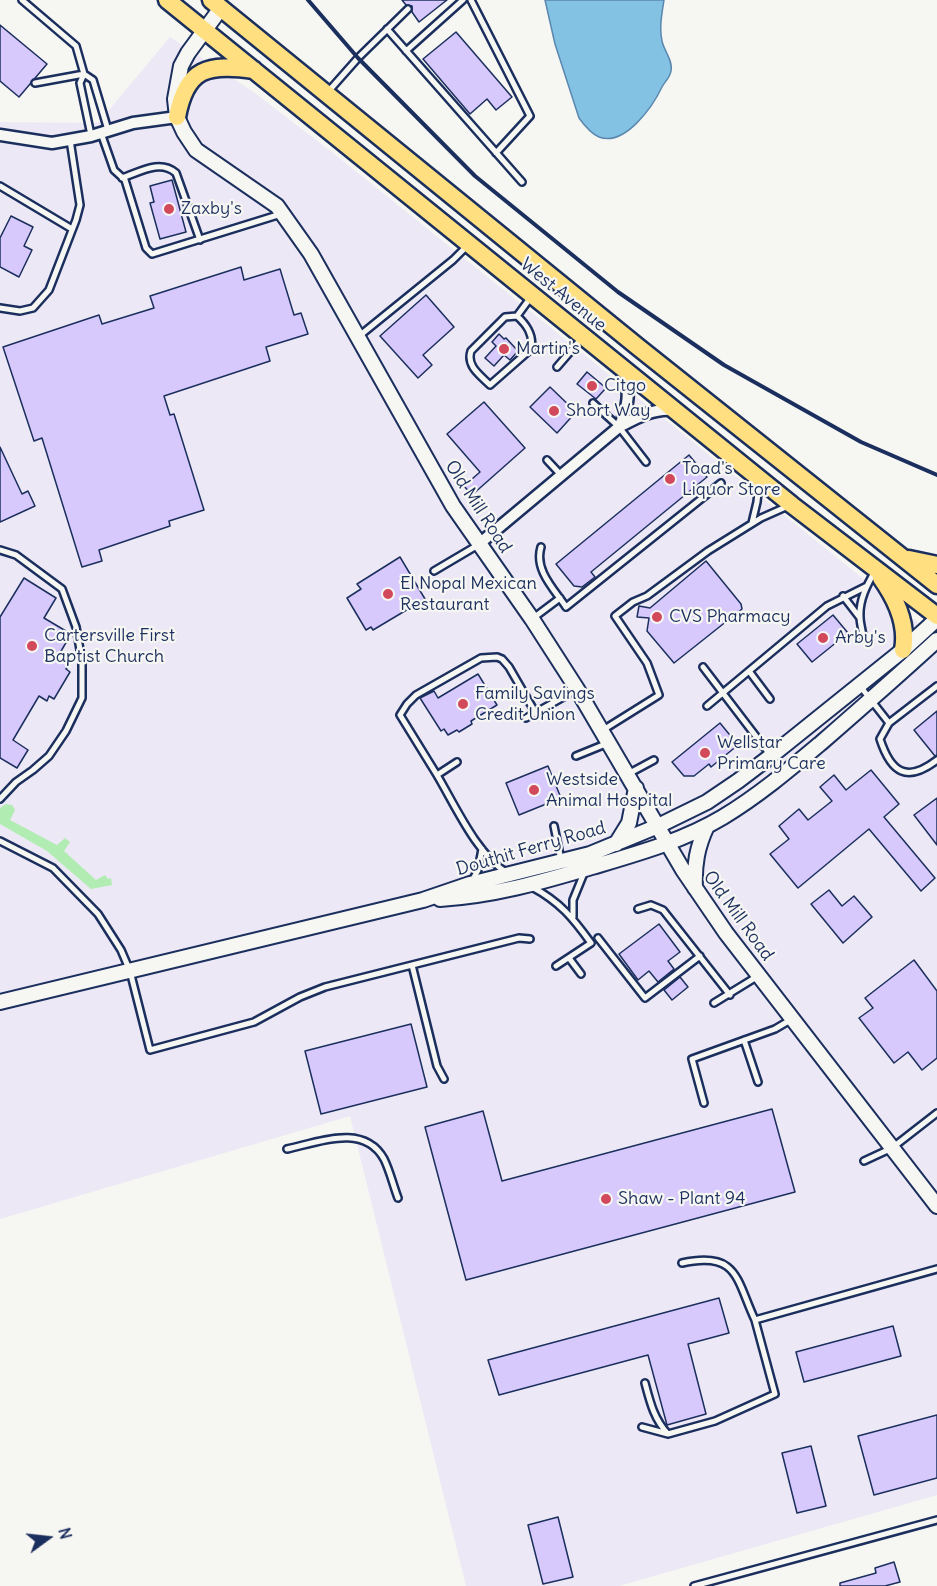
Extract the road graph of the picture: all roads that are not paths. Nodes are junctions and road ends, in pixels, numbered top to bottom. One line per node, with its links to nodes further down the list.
1 (22, 0): 11 (lane)
2 (167, 0): 8 (main road, West Avenue)
3 (463, 0): 9 (lane)
4 (471, 0): 18 (lane)
5 (216, 4): 8 (street, Old Mill Road); 13 (main road, West Avenue)
6 (408, 9): 7 (lane)
7 (387, 29): 9 (lane); 13 (lane)
8 (204, 30): 10 (main road, West Avenue); 14 (street, Old Mill Road)
9 (406, 51): 18 (lane)
10 (254, 70): 14 (main road); 25 (main road, West Avenue)
11 (84, 74): 12 (lane); 15 (lane); 15 (lane)
12 (35, 83)
13 (326, 94): 48 (main road, West Avenue)
14 (177, 117): 15 (street); 22 (street, Old Mill Road)
15 (100, 134): 17 (street); 19 (lane)
16 (0, 135): 17 (street)
17 (70, 139): 23 (lane)
18 (496, 153): 20 (lane)
19 (122, 178): 24 (lane); 24 (lane)
20 (522, 182)
21 (0, 186): 23 (lane)
22 (282, 213): 24 (lane); 30 (street, Old Mill Road)
23 (72, 229): 27 (lane)
24 (200, 240)
25 (469, 244): 26 (main road, West Avenue); 30 (lane)
26 (532, 295): 28 (lane); 29 (main road, West Avenue)
27 (0, 308)
28 (517, 316): 31 (lane); 31 (lane)
29 (583, 336): 33 (lane); 34 (main road, West Avenue)
30 (358, 337): 45 (street, Old Mill Road)
31 (532, 347): 32 (lane)
32 (540, 351)
33 (556, 367)
34 (624, 369): 36 (main road, West Avenue); 37 (street)
35 (593, 403): 37 (lane)
36 (676, 411): 37 (street); 41 (main road, West Avenue)
37 (619, 427): 39 (lane); 40 (street)
38 (547, 460): 40 (lane)
39 (646, 462)
40 (561, 475): 45 (street)
41 (759, 477): 43 (main road, West Avenue); 44 (lane)
42 (721, 483): 55 (lane)
43 (792, 505): 44 (lane); 50 (main road, West Avenue)
44 (752, 523): 74 (lane)
45 (479, 544): 51 (lane); 58 (street, Old Mill Road)
46 (541, 547): 55 (lane)
47 (0, 550): 84 (lane)
48 (902, 557): 49 (main road); 52 (main road, West Avenue)
49 (937, 566)
50 (876, 570): 53 (lane); 56 (main road, West Avenue); 61 (main road)
51 (434, 571)
52 (937, 585)
53 (867, 586): 54 (lane); 57 (lane)
54 (843, 596): 57 (lane); 63 (lane)
55 (560, 598): 58 (lane)
56 (937, 617): 61 (street, Douthit Ferry Road)
57 (860, 618): 59 (lane)
58 (532, 619): 66 (street, Old Mill Road)
59 (862, 636)
60 (937, 640): 69 (street, Douthit Ferry Road)
61 (903, 650): 64 (street, Douthit Ferry Road)
62 (703, 667): 67 (lane)
63 (749, 671): 67 (lane); 68 (lane)
64 (859, 685): 69 (lane); 76 (street, Douthit Ferry Road)
65 (937, 686): 73 (lane)
66 (577, 689): 71 (lane); 74 (street, Old Mill Road)
67 (723, 693): 70 (lane); 76 (lane)
68 (770, 699)
69 (871, 700): 73 (lane); 80 (street, Douthit Ferry Road)
70 (706, 706)
71 (536, 712): 72 (lane); 82 (lane)
72 (526, 718)
73 (889, 723): 78 (lane)
74 (606, 736): 75 (lane); 81 (street, Old Mill Road)
75 (576, 756)
76 (771, 756): 80 (lane); 86 (street, Douthit Ferry Road)
77 (654, 760): 81 (lane)
78 (937, 760)
79 (457, 762): 82 (lane)
80 (785, 773): 87 (street, Douthit Ferry Road)
81 (628, 774): 83 (street, Old Mill Road)
82 (437, 775): 91 (lane)
83 (636, 788): 86 (street, Old Mill Road); 90 (street)
84 (0, 799)
85 (554, 826): 92 (lane)
86 (658, 826): 89 (street, Old Mill Road); 90 (street, Douthit Ferry Road)
87 (707, 826): 89 (street, Douthit Ferry Road); 97 (street)
88 (0, 841): 109 (lane)
89 (668, 843): 93 (street, Douthit Ferry Road); 97 (street, Old Mill Road)
90 (616, 844): 92 (street, Douthit Ferry Road)
91 (482, 849): 94 (lane); 95 (lane)
92 (561, 861): 94 (street, Douthit Ferry Road)
93 (586, 869): 96 (street, Douthit Ferry Road); 100 (lane)
94 (509, 875): 95 (street, Douthit Ferry Road)
95 (470, 884): 98 (street, Douthit Ferry Road)
96 (528, 885): 98 (street, Douthit Ferry Road); 100 (lane)
97 (695, 888): 111 (street, Old Mill Road)
98 (423, 900): 109 (street, Douthit Ferry Road)
99 (638, 909): 105 (lane)
100 (573, 917): 104 (lane)
101 (605, 933): 102 (lane)
102 (598, 938): 104 (lane); 105 (lane)
103 (530, 939): 107 (lane)
104 (591, 943): 106 (lane)
105 (700, 956): 112 (lane)
106 (569, 958): 108 (lane); 110 (lane)
107 (412, 965): 109 (lane); 117 (lane)
108 (556, 966)
109 (130, 970): 113 (street, Douthit Ferry Road)
110 (581, 974)
111 (760, 975): 112 (lane); 115 (street, Old Mill Road)
112 (730, 995): 114 (lane)
113 (0, 1002)
114 (714, 1003)
115 (793, 1018): 116 (lane); 121 (street, Old Mill Road)
116 (744, 1040): 118 (lane); 119 (lane)
117 (444, 1079)
118 (758, 1082)
119 (704, 1103)
120 (937, 1113): 121 (lane)
121 (892, 1148): 123 (lane); 125 (street, Old Mill Road)
122 (287, 1149): 124 (lane)
123 (864, 1161)
124 (398, 1198)
125 (937, 1206)
126 (682, 1263): 128 (lane)
127 (937, 1269): 128 (lane)
128 (755, 1320): 131 (lane)
129 (645, 1383): 131 (lane)
130 (642, 1427): 131 (lane)
131 (668, 1434)
132 (937, 1520): 133 (lane)
133 (694, 1586)

